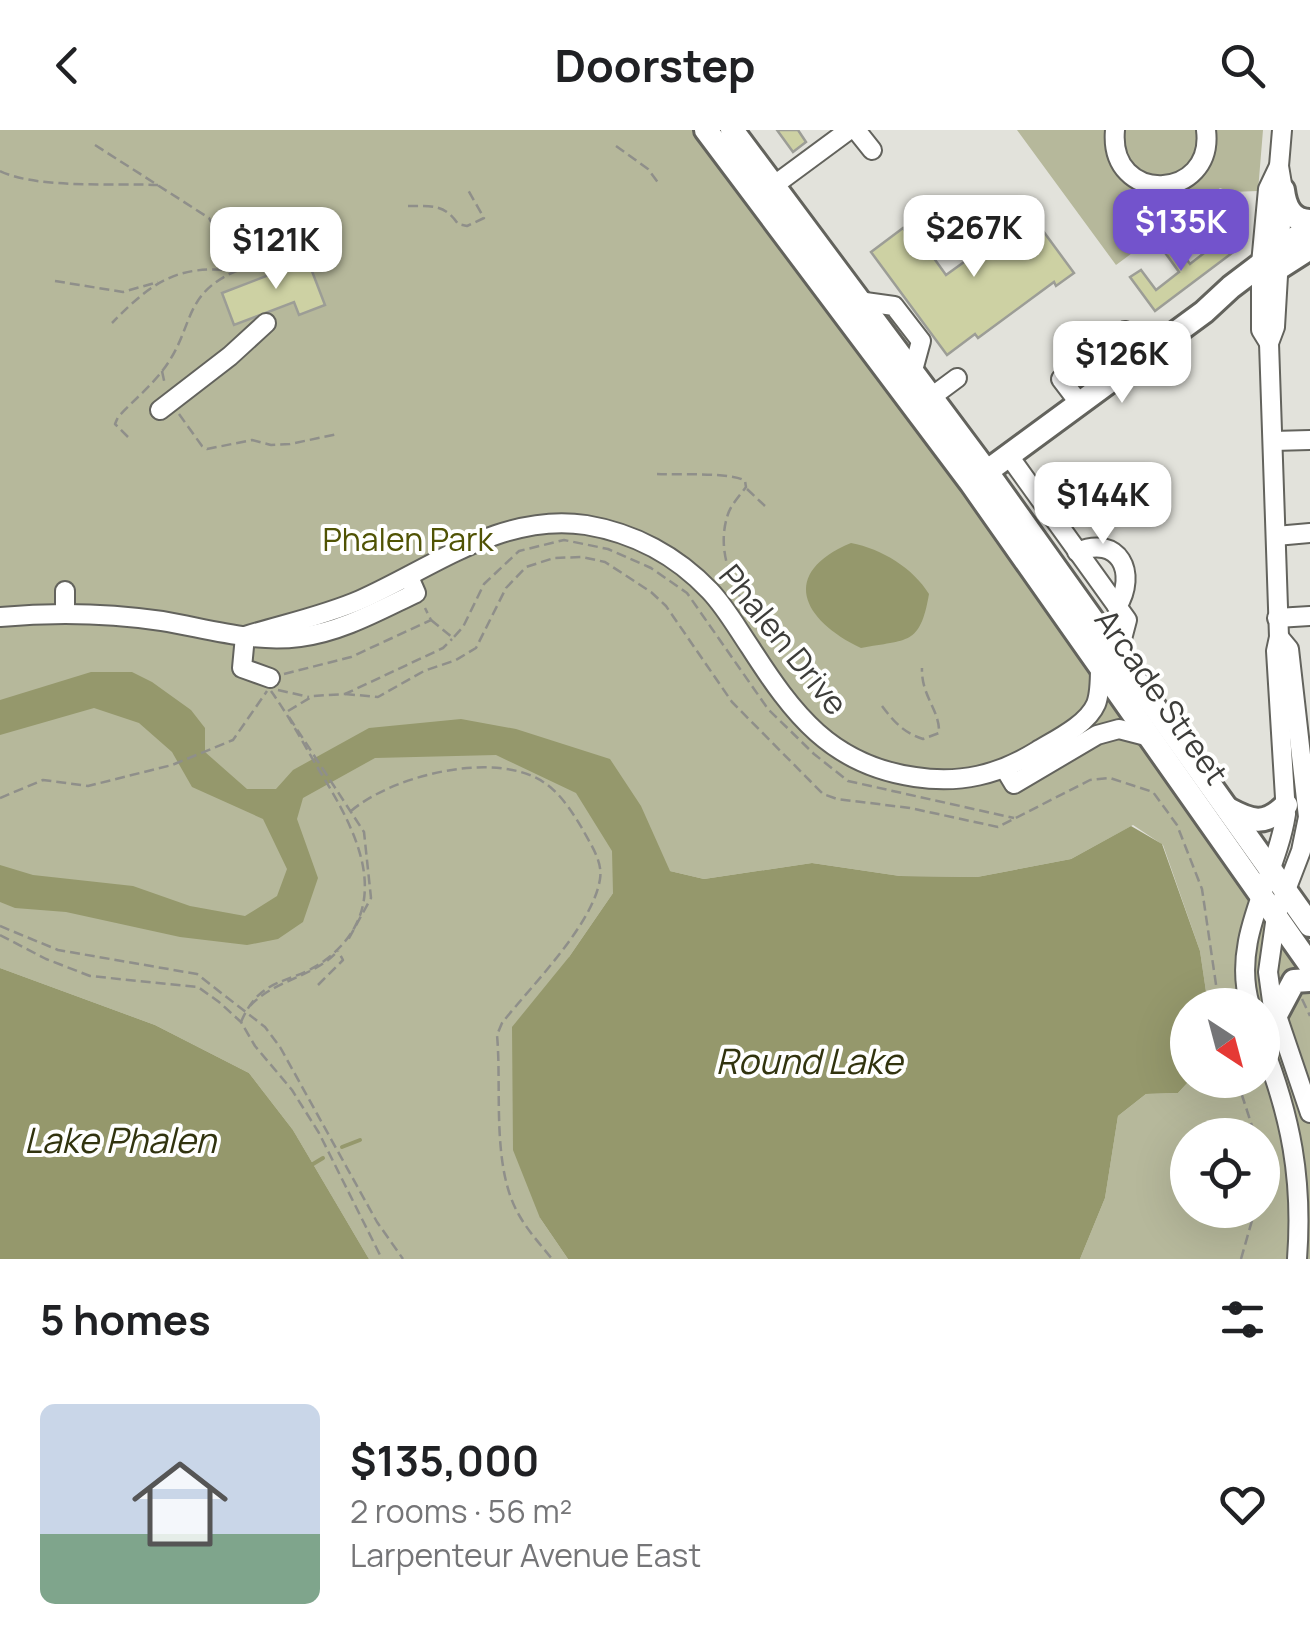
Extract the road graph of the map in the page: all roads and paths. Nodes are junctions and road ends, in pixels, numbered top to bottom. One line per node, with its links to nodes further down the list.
1 (706, 130): 16 (main road, Arcade Street)
2 (732, 130): 16 (main road, Arcade Street)
3 (853, 130): 9 (street); 16 (street)
4 (1115, 130): 5 (street)
5 (1206, 130)
6 (1282, 130): 10 (street)
7 (95, 145): 13 (path)
8 (616, 146): 12 (path)
9 (872, 150)
10 (1279, 166): 15 (street); 20 (street)
11 (0, 171): 13 (path)
12 (659, 184)
13 (159, 185): 21 (path)
14 (468, 190): 17 (path)
15 (1282, 190): 18 (main road); 20 (street)
16 (765, 192): 31 (main road, Arcade Street); 40 (main road, Arcade Street)
17 (408, 206)
18 (1310, 224): 20 (main road)
19 (1310, 248): 20 (main road)
20 (1269, 266): 27 (main road); 37 (street)
21 (237, 271): 23 (path); 28 (path)
22 (55, 280): 23 (path)
23 (164, 280): 24 (path)
24 (112, 322)
25 (266, 323): 33 (street)
26 (1125, 331): 27 (street)
27 (1145, 356): 32 (main road)
28 (162, 371): 33 (path); 35 (path)
29 (957, 378): 31 (street)
30 (1061, 379): 32 (street)
31 (930, 398): 40 (main road, Arcade Street)
32 (1080, 404): 38 (main road)
33 (165, 406): 34 (path)
34 (338, 434)
35 (128, 436)
36 (1310, 440): 37 (street)
37 (1273, 441): 44 (street)
38 (1009, 456): 40 (main road); 45 (street)
39 (657, 474): 41 (path)
40 (979, 478): 59 (main road, Arcade Street)
41 (746, 487): 42 (path); 56 (path)
42 (765, 506)
43 (1310, 533): 44 (street)
44 (1276, 536): 55 (street)
45 (1077, 552): 49 (street); 49 (street, Phalen Drive)
46 (413, 585): 54 (path); 57 (street, Phalen Drive); 66 (street, Phalen Drive)
47 (65, 591): 50 (street)
48 (110, 594): 51 (street)
49 (1118, 607): 59 (street, Phalen Drive)
50 (65, 614): 51 (street, Phalen Drive); 53 (street, Phalen Drive)
51 (109, 616): 57 (street, Phalen Drive)
52 (1310, 616): 55 (street)
53 (0, 617)
54 (431, 620): 58 (path); 61 (path)
55 (1278, 627): 70 (street); 74 (street)
56 (758, 628)
57 (245, 636): 61 (street)
58 (453, 638): 62 (path); 73 (path)
59 (1109, 661): 66 (street, Phalen Drive); 67 (main road, Arcade Street); 71 (main road, Arcade Street)
60 (922, 668): 64 (path)
61 (270, 684): 63 (path); 65 (path); 68 (path)
62 (345, 694): 63 (path); 73 (path)
63 (309, 697): 65 (path)
64 (882, 706)
65 (286, 713): 69 (path)
66 (1078, 735): 67 (street, Phalen Drive)
67 (1150, 737): 78 (main road, Arcade Street)
68 (0, 798)
69 (342, 802): 72 (path); 82 (path)
70 (1286, 805): 71 (main road); 75 (street)
71 (1228, 809): 75 (main road, Arcade Street)
72 (352, 812): 82 (path); 100 (path)
73 (1015, 818): 88 (path)
74 (1301, 851): 76 (street); 77 (street)
75 (1272, 870): 77 (main road, Arcade Street); 78 (street)
76 (1310, 870)
77 (1286, 890): 79 (street); 81 (main road, Arcade Street)
78 (1262, 896): 79 (main road, Arcade Street); 89 (street)
79 (1276, 916): 85 (main road, Arcade Street); 90 (street)
80 (0, 926): 92 (path)
81 (1310, 926)
82 (354, 933): 84 (path)
83 (0, 935): 93 (path)
84 (337, 950): 87 (path); 92 (path)
85 (1310, 965)
86 (1310, 980): 91 (main road)
87 (318, 985)
88 (1217, 988)
89 (1248, 988)
90 (1271, 988)
91 (1280, 1004)
92 (246, 1011): 93 (path); 99 (path)
93 (241, 1022): 98 (path)
94 (1280, 1025): 96 (street)
95 (1280, 1088): 102 (street)
96 (1310, 1113)
97 (1249, 1228): 101 (path)
98 (382, 1259)
99 (403, 1259)
100 (552, 1259)
101 (1241, 1259)
102 (1298, 1259)

